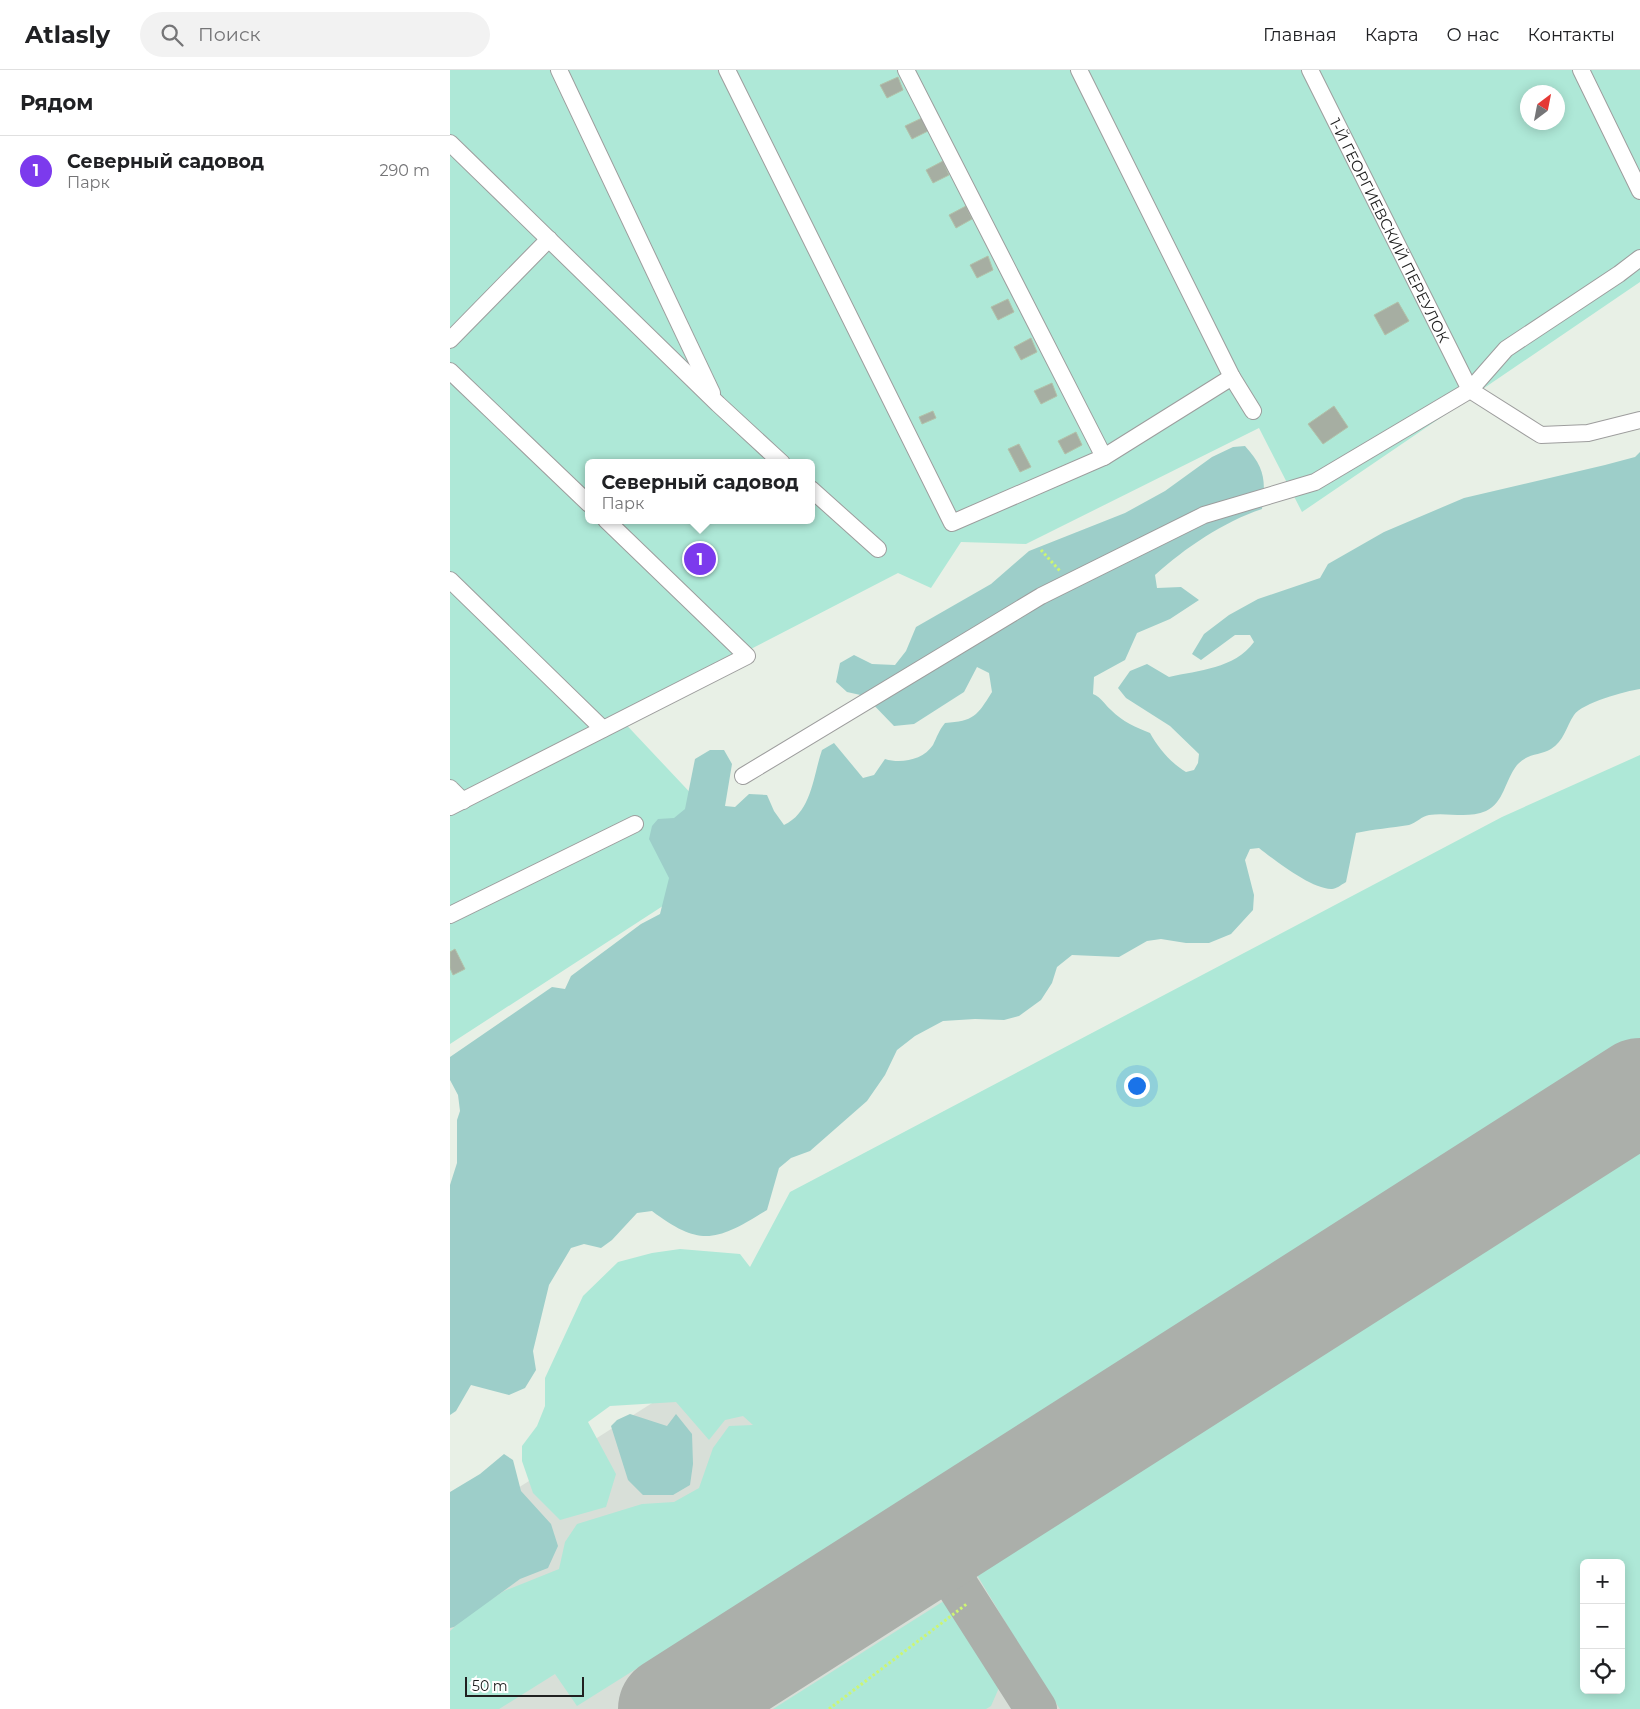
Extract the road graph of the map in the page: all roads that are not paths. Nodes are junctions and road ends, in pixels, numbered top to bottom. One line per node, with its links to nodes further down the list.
1 (559, 70): 15 (street)
2 (727, 70): 18 (street)
3 (906, 70): 18 (street)
4 (1079, 70): 13 (street)
5 (1310, 70): 14 (street, 1-Й ГЕОРГИЕВСКИЙ ПЕРЕУЛОК)
6 (1581, 70): 8 (street)
7 (450, 144): 9 (street)
8 (1640, 191)
9 (549, 240): 11 (street); 15 (street)
10 (1640, 258): 14 (street)
11 (450, 340)
12 (450, 371): 21 (street)
13 (1232, 378): 16 (street); 18 (street)
14 (1470, 390): 17 (street); 26 (street)
15 (718, 404): 19 (street)
16 (1253, 411)
17 (1640, 420)
18 (1104, 457)
19 (778, 459)
20 (815, 493): 23 (street)
21 (585, 500)
22 (610, 524): 25 (street)
23 (878, 549)
24 (450, 580): 25 (street)
25 (603, 729): 28 (street)
26 (743, 776)
27 (450, 788): 28 (street)
28 (457, 804)
29 (635, 824): 30 (street)
30 (450, 915)

